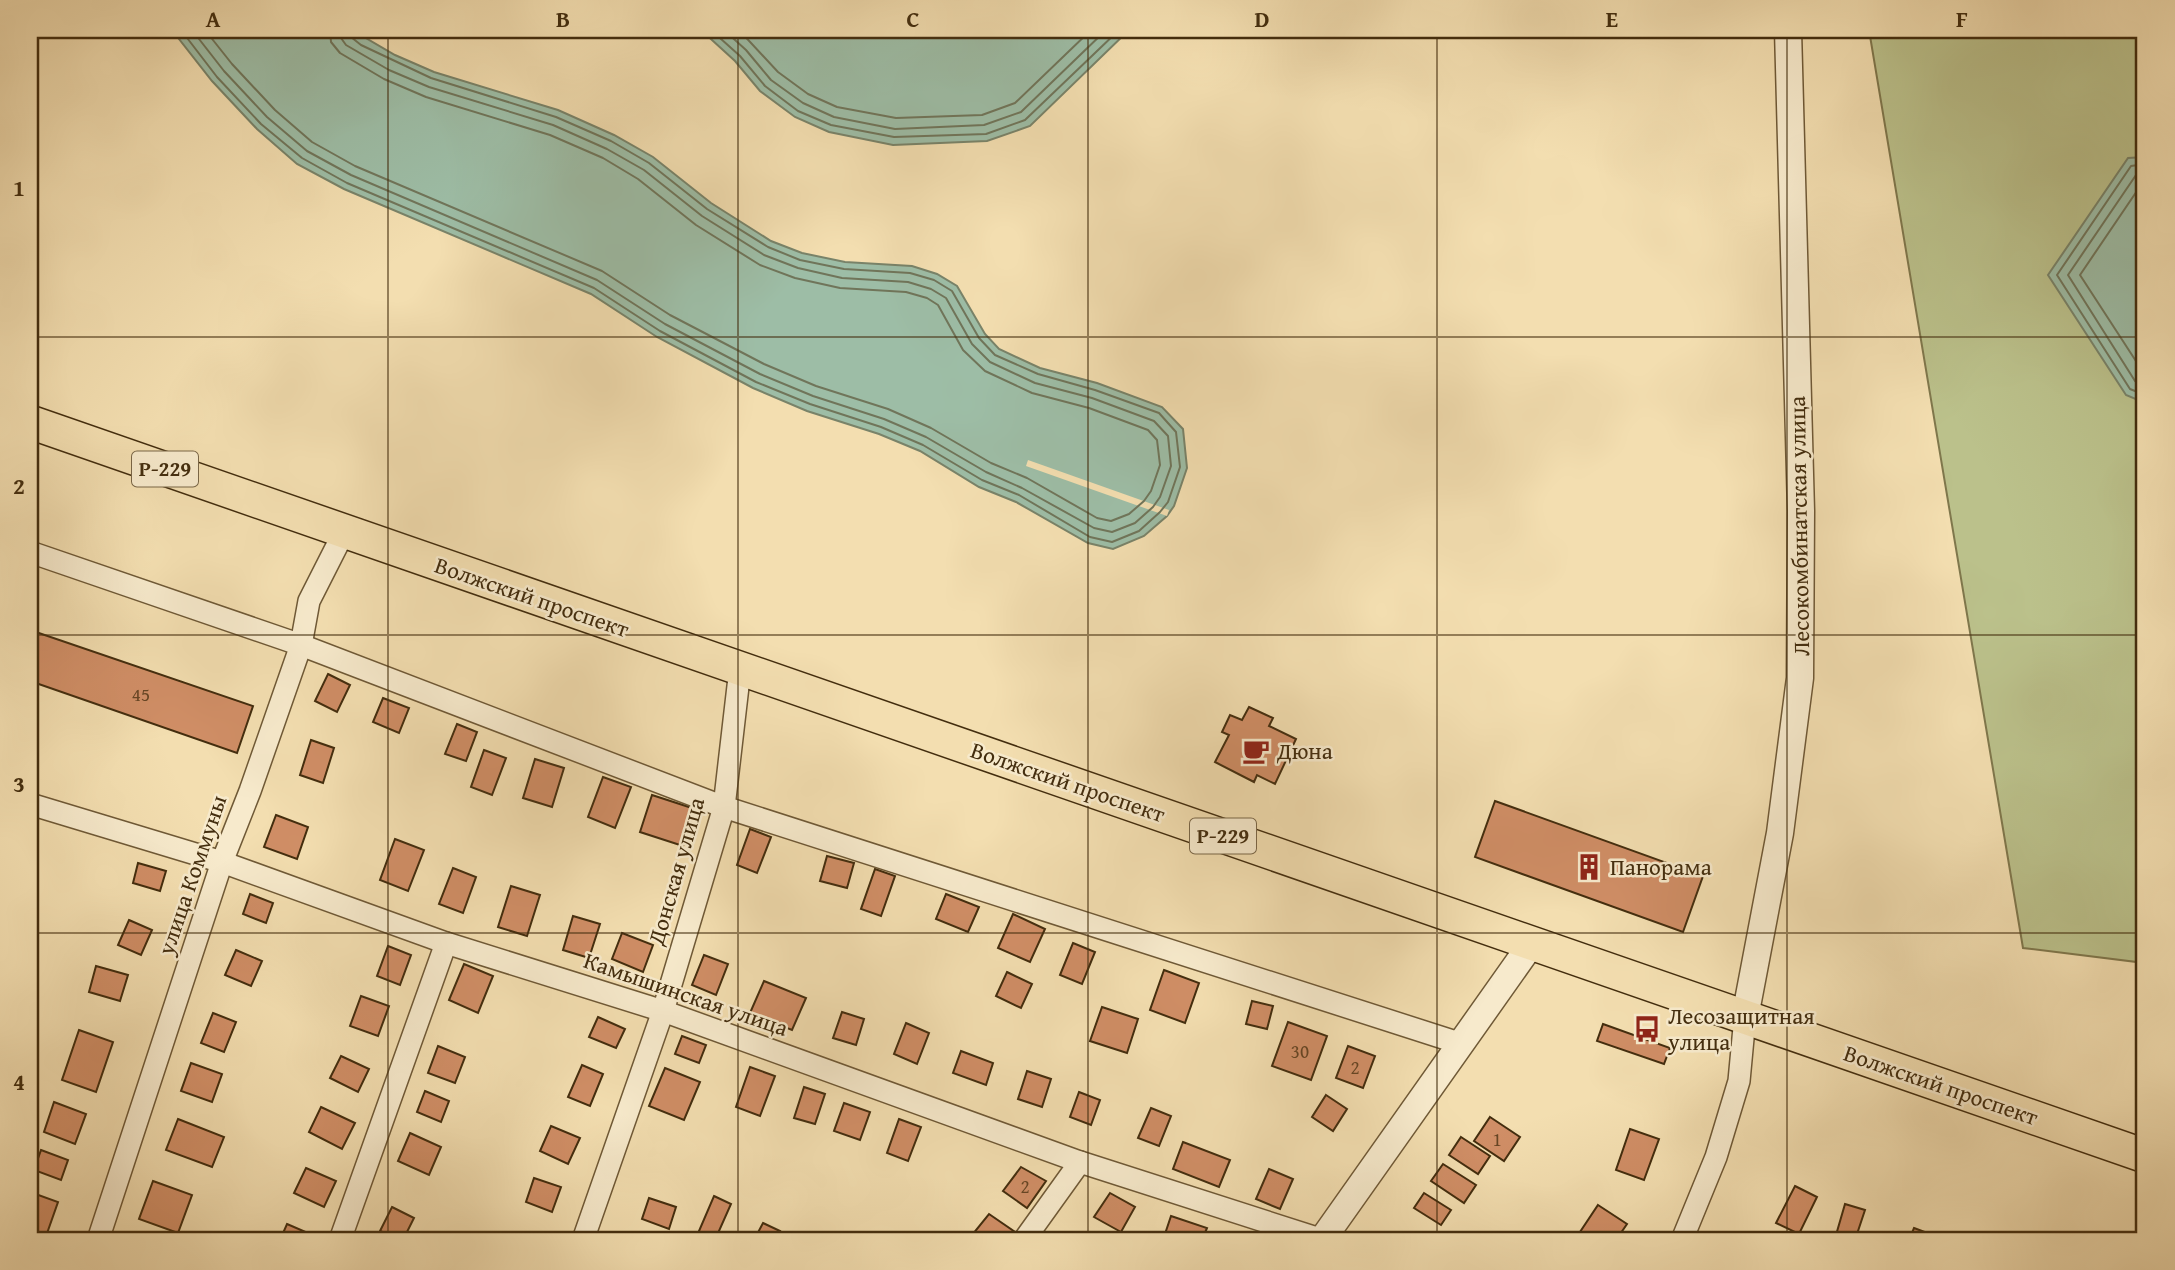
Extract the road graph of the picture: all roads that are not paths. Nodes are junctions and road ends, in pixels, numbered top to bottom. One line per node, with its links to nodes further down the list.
1 (1788, 30): 13 (street, Лесокомбинатская улица)
2 (30, 422): 3 (main road, Волжский проспект / Р-229)
3 (344, 533): 5 (street, улица Коммуны); 6 (main road, Волжский проспект / Р-229)
4 (30, 552): 5 (street)
5 (301, 645): 8 (street); 9 (street, улица Коммуны)
6 (740, 668): 8 (street, Донская улица); 11 (main road, Волжский проспект / Р-229)
7 (30, 804): 9 (street, Камышинская улица)
8 (724, 807): 12 (street, Донская улица); 14 (street)
9 (222, 862): 10 (street, Камышинская улица); 18 (street, улица Коммуны)
10 (446, 943): 12 (street, Камышинская улица); 19 (street)
11 (1532, 943): 13 (main road, Волжский проспект / Р-229); 14 (street)
12 (663, 1011): 16 (street, Камышинская улица); 17 (street, Донская улица)
13 (1745, 1017): 15 (main road, Волжский проспект / Р-229); 22 (street)
14 (1462, 1044): 21 (street)
15 (2145, 1156)
16 (1080, 1162): 20 (street); 21 (street, Камышинская улица)
17 (589, 1239)
18 (98, 1240)
19 (340, 1240)
20 (1024, 1240)
21 (1323, 1240)
22 (1682, 1240)

